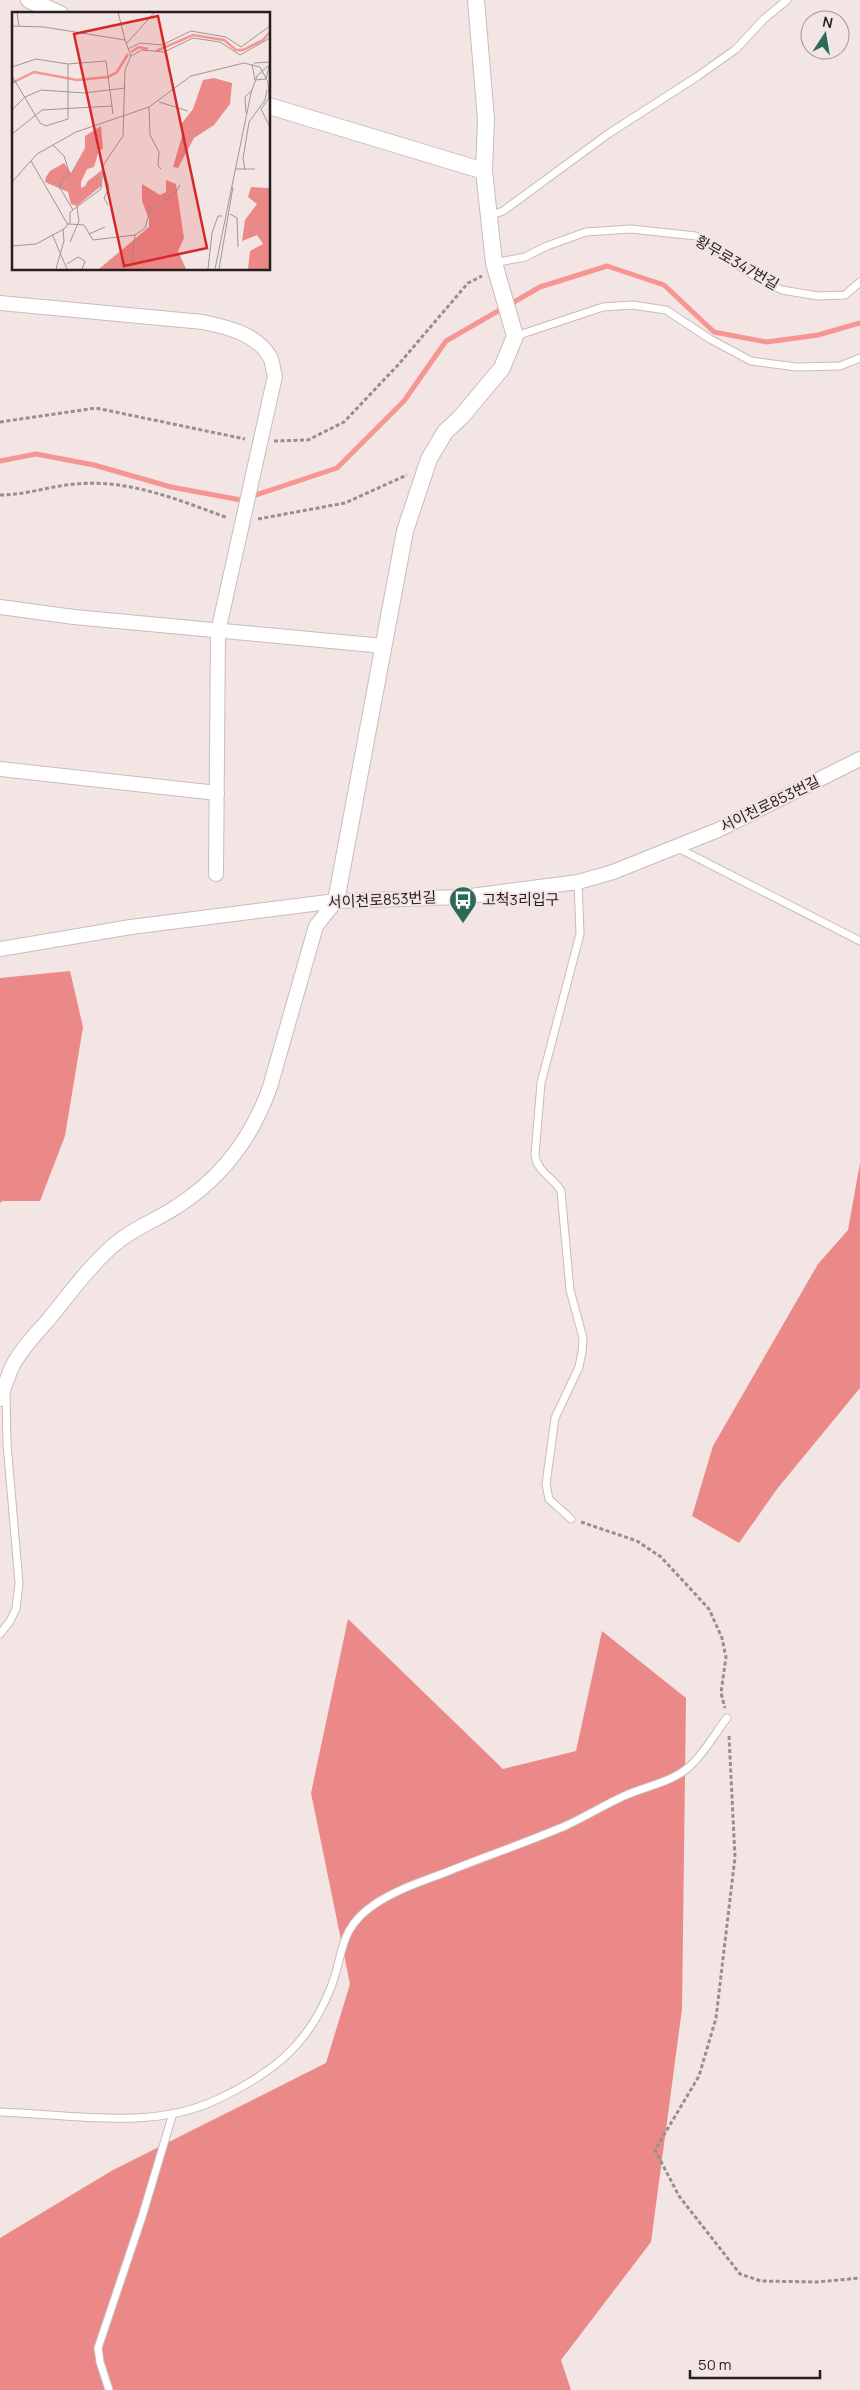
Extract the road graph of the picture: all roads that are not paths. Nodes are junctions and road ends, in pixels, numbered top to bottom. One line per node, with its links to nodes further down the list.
1 (29, 0): 4 (street)
2 (476, 0): 6 (street)
3 (787, 0): 7 (lane)
4 (56, 12)
5 (270, 106): 6 (street)
6 (484, 171): 7 (street)
7 (488, 216): 8 (street)
8 (496, 269): 9 (lane, 황무로347번길); 11 (street)
9 (860, 282)
10 (0, 303): 14 (street)
11 (514, 332): 12 (lane); 15 (street)
12 (860, 358)
13 (0, 607): 14 (street)
14 (218, 632): 15 (street); 18 (street)
15 (384, 646): 22 (street)
16 (860, 759): 19 (street, 서이천로853번길)
17 (0, 769): 18 (street)
18 (217, 793): 20 (street)
19 (676, 847): 21 (street, 서이천로853번길); 23 (lane)
20 (216, 874)
21 (578, 882): 22 (street, 서이천로853번길); 27 (lane)
22 (336, 901): 24 (street, 서이천로853번길); 25 (street)
23 (860, 940)
24 (0, 949)
25 (6, 1383): 26 (street); 28 (lane)
26 (0, 1399)
27 (571, 1519)
28 (0, 1634)
29 (727, 1718): 31 (lane)
30 (0, 2112): 31 (lane)
31 (173, 2113): 32 (lane)
32 (109, 2390)

